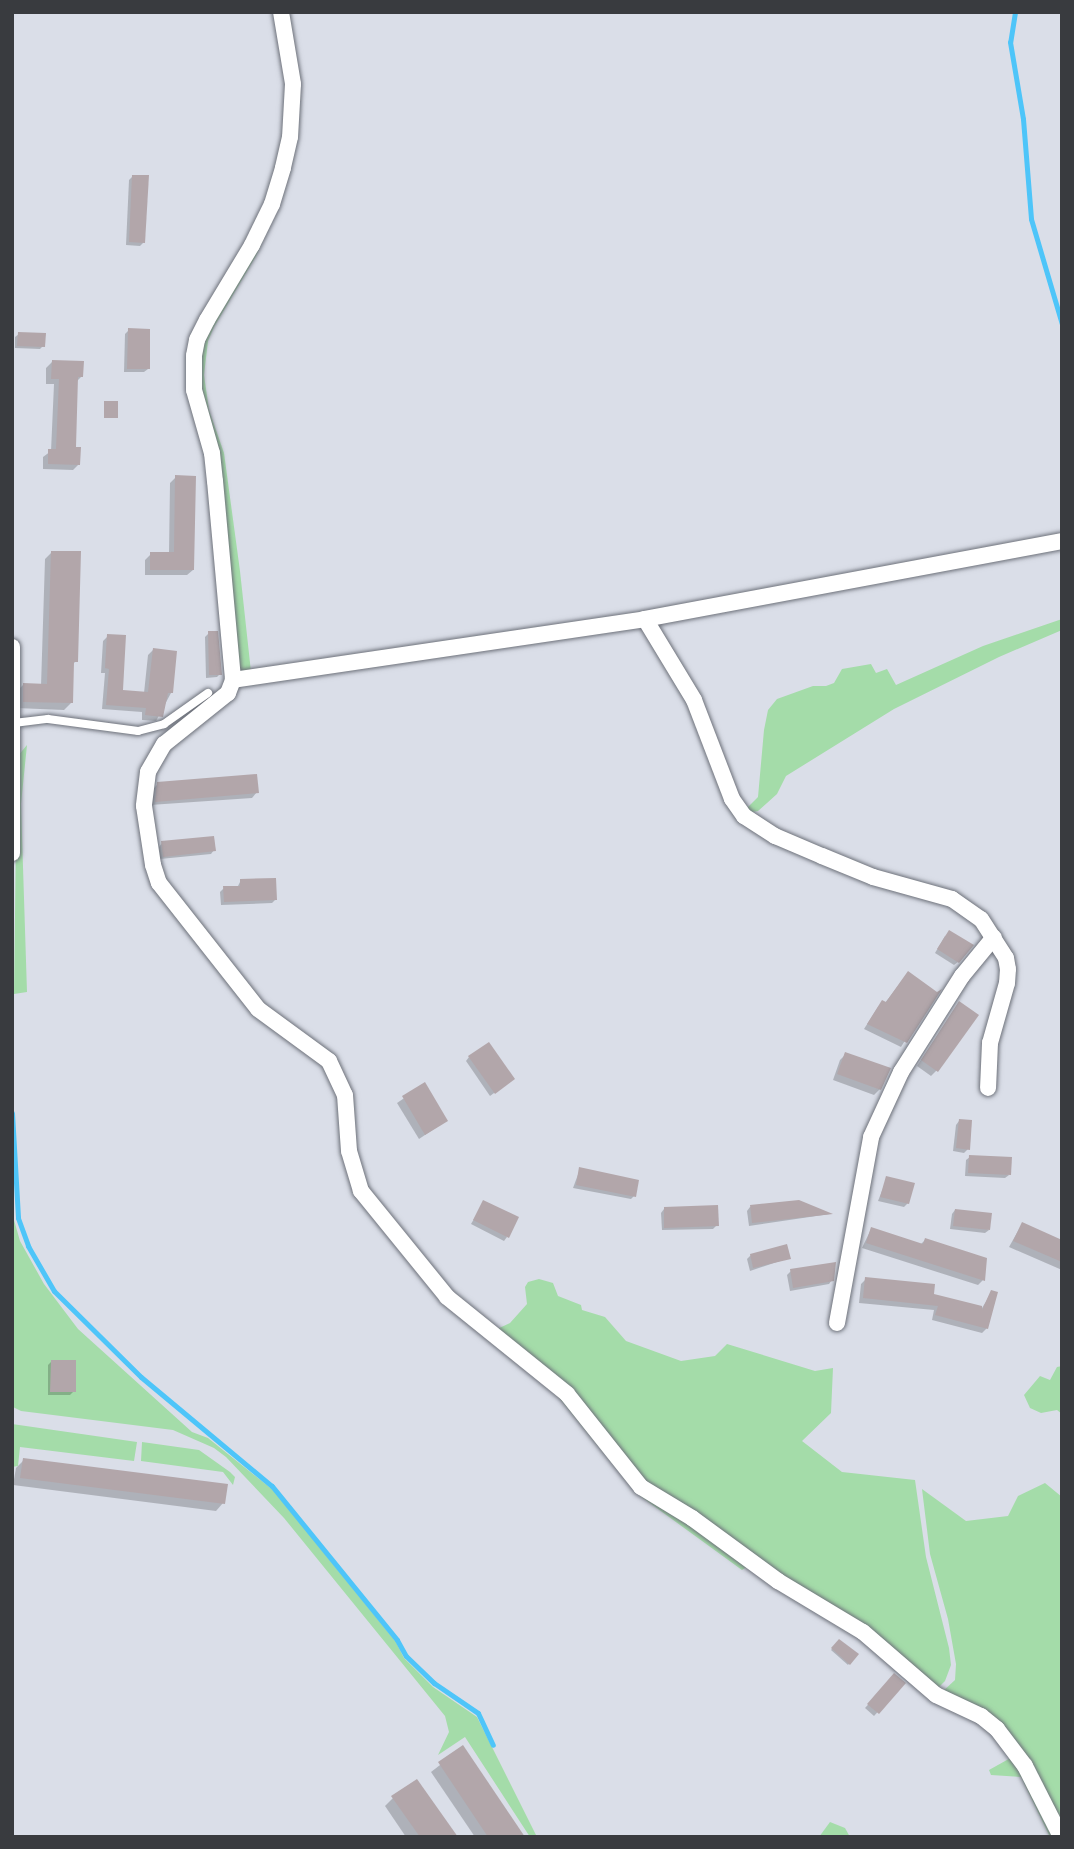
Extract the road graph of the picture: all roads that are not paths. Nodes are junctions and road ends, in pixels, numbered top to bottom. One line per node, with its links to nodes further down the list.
1 (281, 12): 5 (street)
2 (1062, 541): 3 (street)
3 (645, 619): 5 (street); 9 (street)
4 (12, 647): 7 (street)
5 (233, 680): 12 (street)
6 (208, 692): 7 (lane)
7 (14, 723): 8 (street)
8 (12, 853)
9 (994, 937): 10 (street); 11 (street)
10 (988, 1088)
11 (837, 1323)
12 (1061, 1837)

